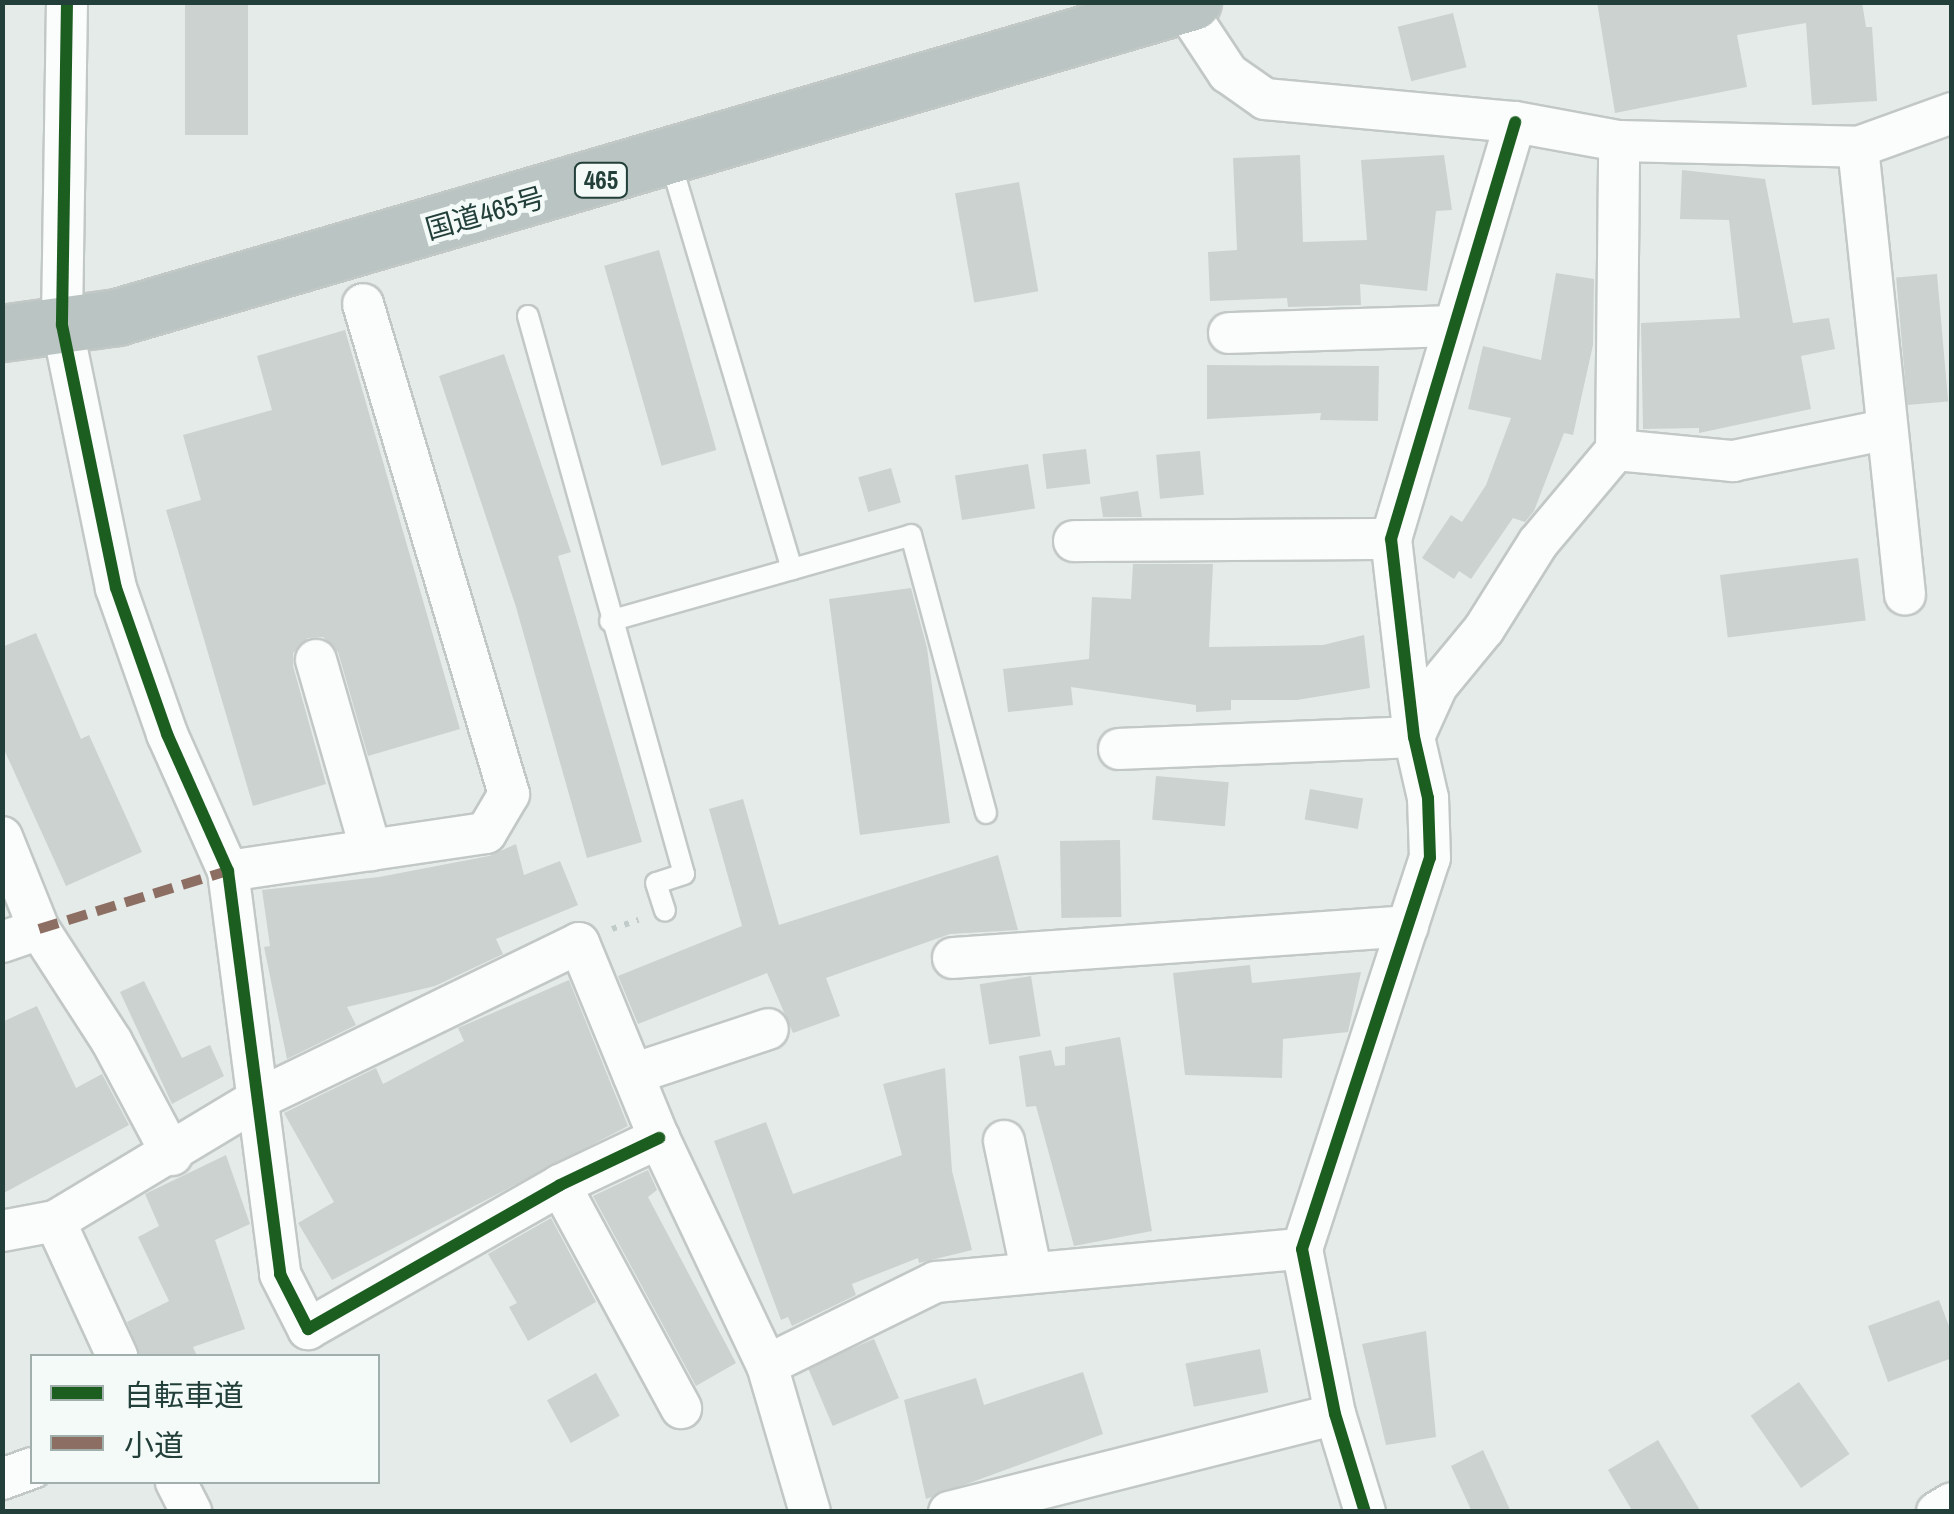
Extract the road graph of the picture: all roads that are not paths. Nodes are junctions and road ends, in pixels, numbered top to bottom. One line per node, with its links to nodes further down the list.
1 (67, 2): 10 (street)
2 (1188, 4): 4 (street); 7 (highway, 国道465号 / 465)
3 (1952, 112): 6 (street)
4 (1515, 122): 5 (street); 11 (street)
5 (1619, 141): 6 (street); 15 (street)
6 (1858, 147): 14 (street)
7 (670, 160): 10 (highway, 国道465号 / 465); 18 (lane)
8 (363, 304): 26 (street)
9 (528, 316): 20 (lane)
10 (62, 325): 12 (highway, 国道465号 / 465); 27 (street)
11 (1450, 326): 13 (street); 16 (street)
12 (2, 333)
13 (1230, 333)
14 (1884, 430): 15 (street); 19 (street)
15 (1616, 450): 22 (street)
16 (1391, 539): 17 (street); 22 (street)
17 (1074, 541)
18 (792, 568): 20 (lane); 24 (lane)
19 (1905, 594)
20 (610, 621): 28 (lane)
21 (316, 660): 26 (street)
22 (1414, 737): 23 (street); 29 (street)
23 (1119, 749)
24 (986, 813)
25 (2, 837): 30 (street)
26 (371, 850): 27 (street)
27 (228, 871): 34 (street)
28 (664, 911)
29 (1408, 926): 31 (street); 41 (street)
30 (21, 936): 37 (street)
31 (954, 958)
32 (768, 1029): 33 (street)
33 (633, 1074): 34 (street); 35 (street)
34 (256, 1100): 37 (street); 38 (street)
35 (659, 1138): 38 (street); 44 (street)
36 (1004, 1141): 42 (street)
37 (172, 1155): 39 (street)
38 (560, 1185): 45 (street)
39 (54, 1221): 40 (street); 43 (street)
40 (2, 1231)
41 (1302, 1250): 42 (street); 46 (street)
42 (1031, 1270): 44 (street)
43 (116, 1354)
44 (766, 1365): 52 (street)
45 (681, 1408)
46 (1335, 1414): 53 (street); 54 (street)
47 (30, 1469): 48 (street)
48 (2, 1479)
49 (177, 1484): 51 (street)
50 (1952, 1503): 55 (street)
51 (191, 1512)
52 (810, 1512)
53 (949, 1512)
54 (1364, 1512)
55 (1937, 1512)

